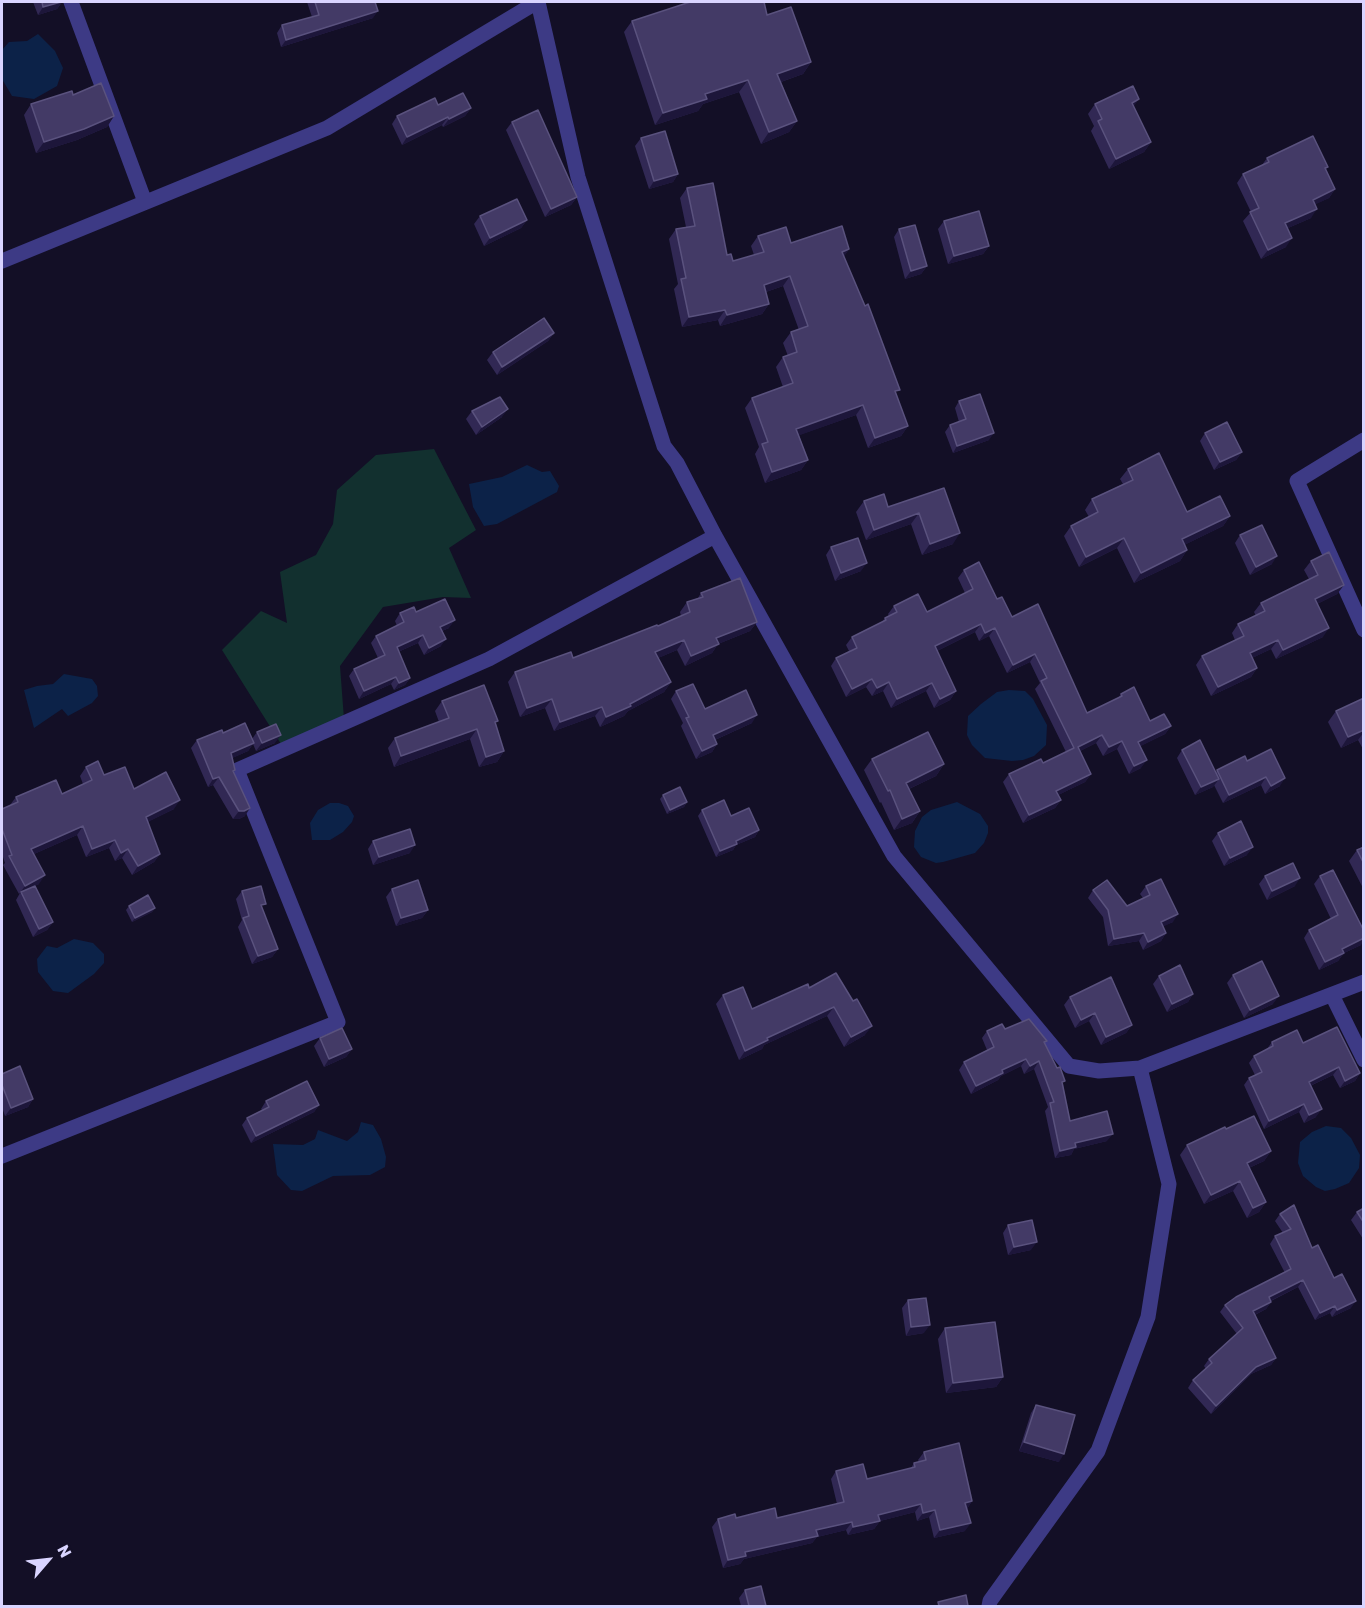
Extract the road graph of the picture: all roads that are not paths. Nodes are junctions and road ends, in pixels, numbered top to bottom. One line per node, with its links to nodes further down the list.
1 (71, 2): 3 (street)
2 (538, 2): 3 (street); 6 (street)
3 (145, 202): 4 (street)
4 (2, 261)
5 (1364, 440): 7 (street)
6 (715, 536): 11 (street); 12 (street)
7 (1364, 630)
8 (1364, 982): 9 (street)
9 (1332, 995): 10 (street); 11 (street)
10 (1364, 1060)
11 (1140, 1068): 13 (street)
12 (2, 1156)
13 (989, 1606)

